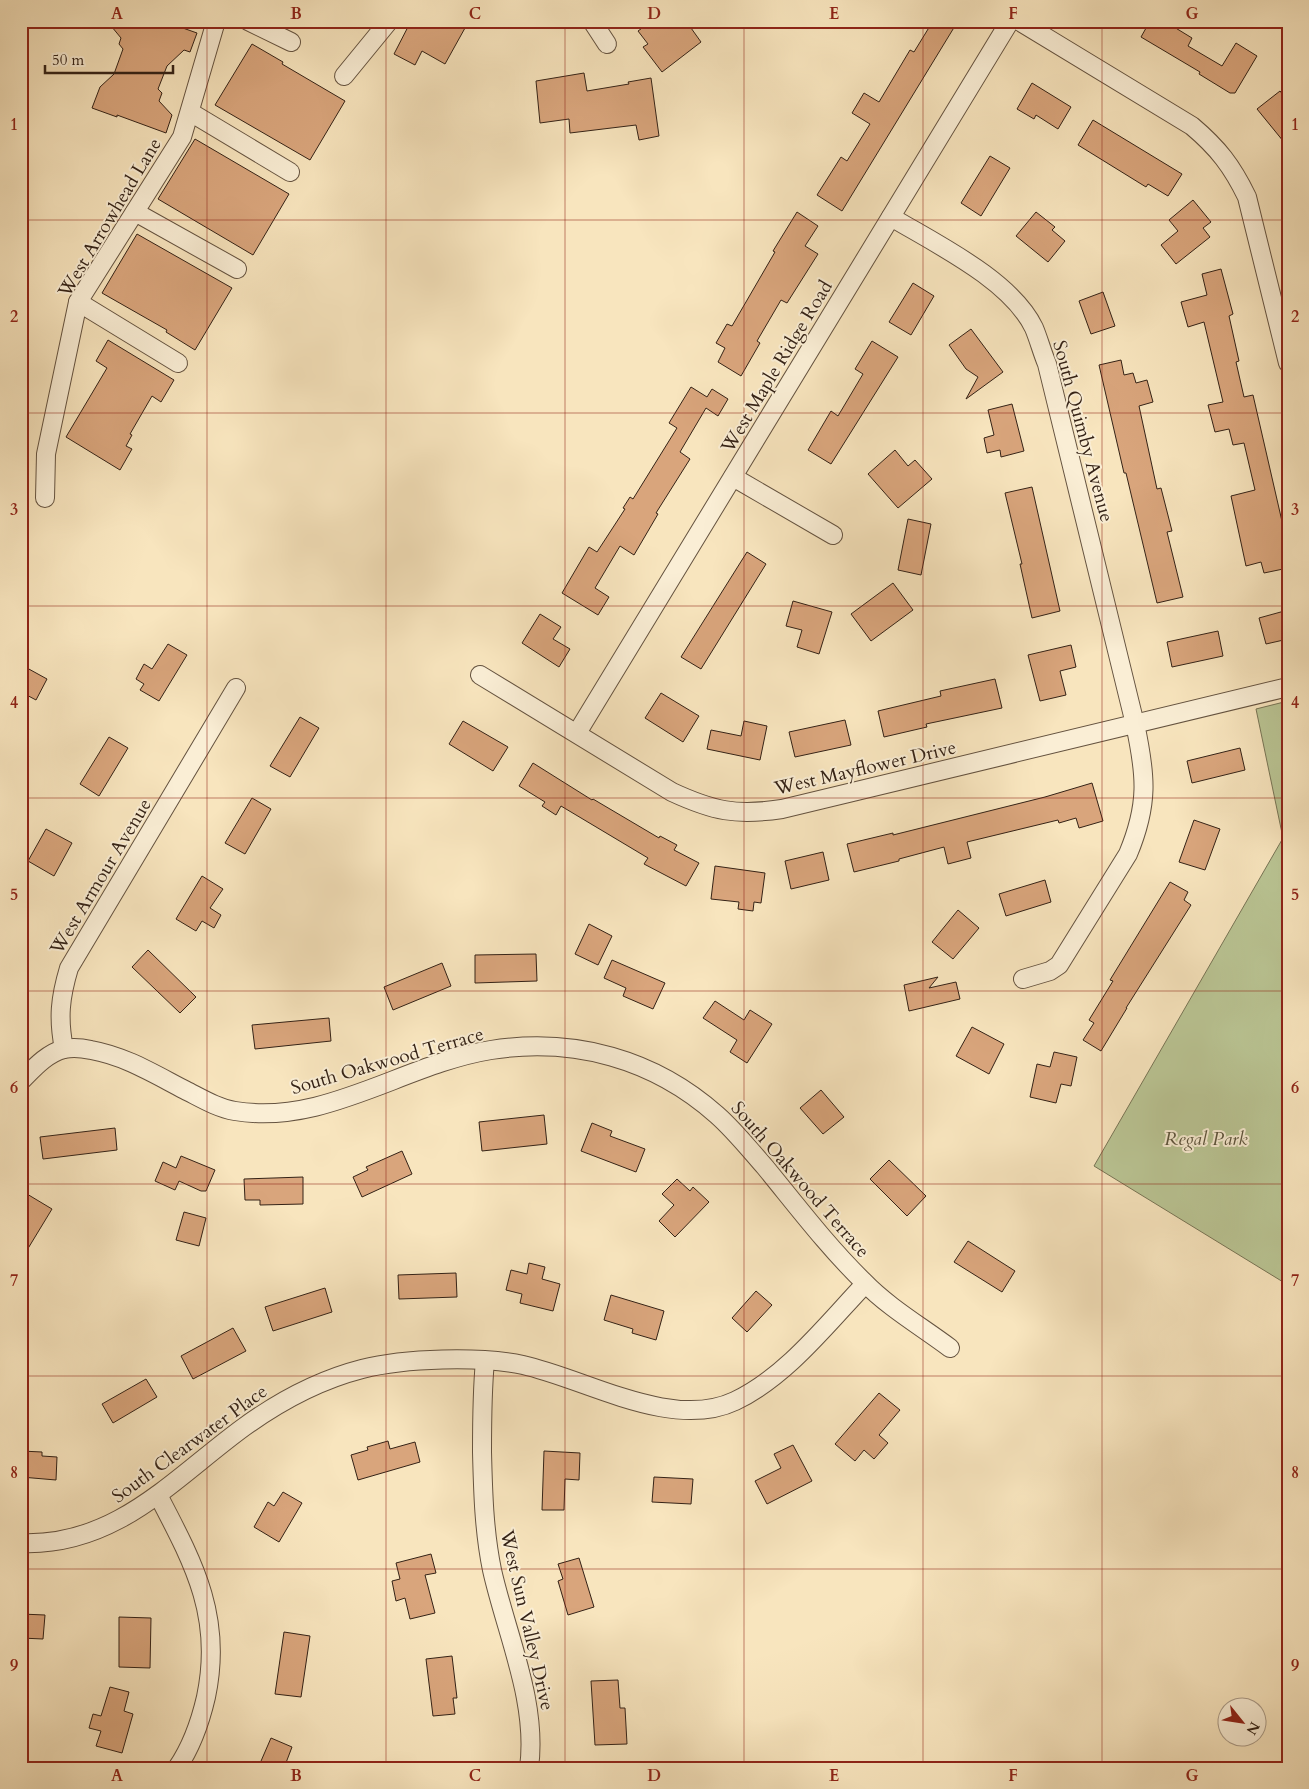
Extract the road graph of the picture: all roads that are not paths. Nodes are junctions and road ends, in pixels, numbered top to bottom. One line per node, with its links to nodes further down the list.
1 (248, 21): 7 (street)
2 (389, 21): 9 (street)
3 (592, 21): 8 (street)
4 (1010, 21): 13 (street, West Maple Ridge Road)
5 (1019, 21): 17 (street)
6 (212, 22): 10 (street, West Arrowhead Lane)
7 (291, 42)
8 (607, 44)
9 (344, 76)
10 (190, 112): 11 (street); 12 (street, West Arrowhead Lane)
11 (290, 172)
12 (135, 212): 14 (street); 15 (street, West Arrowhead Lane)
13 (892, 217): 18 (street, West Maple Ridge Road); 24 (street, South Quimby Avenue)
14 (237, 269)
15 (78, 302): 16 (street); 19 (street, West Arrowhead Lane)
16 (178, 363)
17 (1288, 363)
18 (734, 477): 20 (street); 25 (street, West Maple Ridge Road)
19 (46, 498)
20 (832, 535)
21 (480, 675): 25 (street, West Mayflower Drive)
22 (1288, 686): 24 (street, West Mayflower Drive)
23 (236, 688): 27 (street, West Armour Avenue)
24 (1135, 724): 25 (street, West Mayflower Drive); 26 (street, South Quimby Avenue)
25 (577, 733)
26 (1023, 979)
27 (64, 1049): 28 (street); 29 (street, South Oakwood Terrace)
28 (21, 1081)
29 (865, 1284): 30 (street, South Oakwood Terrace); 31 (street, South Clearwater Place)
30 (950, 1348)
31 (485, 1361): 32 (street, South Clearwater Place); 35 (street, West Sun Valley Drive)
32 (158, 1495): 33 (street, South Clearwater Place); 34 (street)
33 (21, 1543)
34 (177, 1768)
35 (529, 1768)

